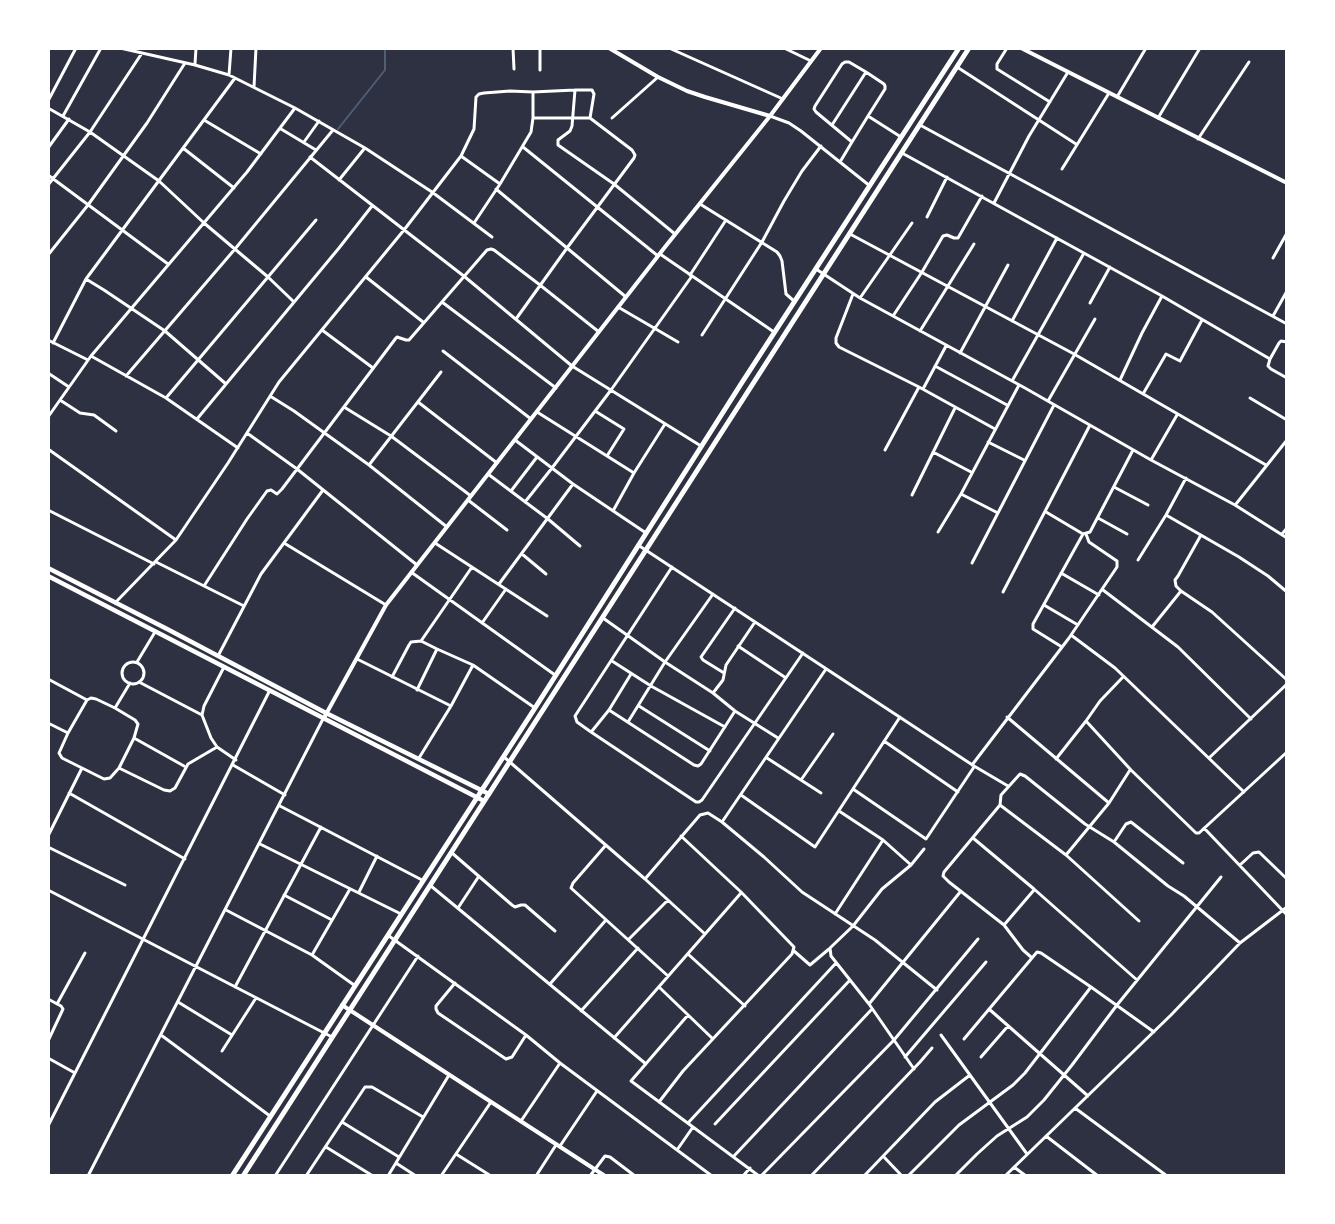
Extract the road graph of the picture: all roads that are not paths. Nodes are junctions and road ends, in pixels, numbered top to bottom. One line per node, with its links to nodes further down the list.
1 (76, 48): 38 (street)
2 (101, 48): 42 (street)
3 (120, 48): 19 (street)
4 (195, 48): 23 (street)
5 (231, 48): 29 (street)
6 (256, 48): 32 (street)
7 (513, 48): 25 (street)
8 (540, 48): 26 (street)
9 (609, 48): 30 (street)
10 (669, 48): 37 (street)
11 (784, 48): 20 (street)
12 (821, 48): 20 (street)
13 (959, 48): 59 (main road)
14 (969, 48): 24 (main road)
15 (1007, 48): 39 (street)
16 (1021, 48): 28 (street)
17 (1146, 48): 36 (street)
18 (1200, 48): 49 (street)
19 (142, 53): 22 (street); 58 (street)
20 (811, 61): 37 (street)
21 (1249, 62): 60 (street)
22 (185, 63): 23 (street); 72 (street)
23 (195, 65): 29 (street)
24 (957, 67): 52 (street); 54 (main road)
25 (514, 69)
26 (540, 70)
27 (866, 72): 44 (street); 55 (street); 55 (street)
28 (1068, 72): 35 (street); 39 (street)
29 (229, 75): 31 (street)
30 (658, 77): 43 (street); 48 (street)
31 (235, 78): 32 (street); 51 (street)
32 (254, 87): 41 (street)
33 (575, 90): 34 (street); 45 (street); 47 (street)
34 (533, 92): 46 (street); 73 (street)
35 (1109, 93): 36 (street); 63 (street)
36 (1117, 97): 49 (street)
37 (783, 99): 43 (street)
38 (48, 101)
39 (1050, 102): 52 (street)
40 (48, 108): 42 (street)
41 (295, 108): 53 (street); 56 (street)
42 (63, 116): 50 (street)
43 (770, 116): 64 (street); 93 (street)
44 (868, 116): 59 (street); 62 (street)
45 (573, 117): 46 (street); 47 (street); 85 (street)
46 (533, 118): 65 (street)
47 (590, 118): 85 (street)
48 (612, 118)
49 (1158, 118): 60 (street)
50 (69, 119): 58 (street); 66 (street)
51 (204, 120): 67 (street); 71 (street)
52 (1039, 120): 63 (street); 77 (street)
53 (319, 121): 57 (street); 61 (street)
54 (920, 124): 70 (main road); 77 (street)
55 (832, 125): 62 (street)
56 (281, 129): 61 (street); 71 (street)
57 (333, 129): 68 (street); 69 (street)
58 (90, 132): 72 (street); 80 (street)
59 (902, 137): 87 (main road)
60 (1198, 139): 83 (street)
61 (304, 142): 69 (street)
62 (852, 142): 75 (street)
63 (1076, 144): 76 (street)
64 (821, 146): 75 (street); 110 (street)
65 (522, 147): 84 (street); 96 (street)
66 (48, 148)
67 (183, 148): 82 (street); 88 (street)
68 (365, 148): 81 (street); 90 (street)
69 (316, 150): 74 (street)
70 (902, 153): 79 (street); 107 (main road)
71 (261, 154): 88 (street)
72 (123, 156): 82 (street); 94 (street)
73 (461, 156): 84 (street); 90 (street)
74 (310, 157): 81 (street); 113 (street)
75 (840, 162): 87 (street)
76 (1062, 169)
77 (1009, 173): 92 (street); 146 (street)
78 (48, 175): 80 (street)
79 (947, 177): 91 (street); 97 (street)
80 (53, 178): 86 (street); 94 (street)
81 (339, 180): 95 (street)
82 (159, 182): 100 (street); 103 (street)
83 (1287, 183)
84 (500, 184): 89 (street)
85 (614, 184): 96 (street); 106 (street)
86 (48, 185)
87 (870, 186): 122 (main road)
88 (234, 188): 100 (street)
89 (496, 189): 101 (street); 112 (street)
90 (432, 192): 101 (street); 104 (street)
91 (982, 196): 92 (street); 123 (street)
92 (994, 203): 109 (street)
93 (700, 204): 99 (street); 106 (street)
94 (88, 205): 103 (street); 115 (street)
95 (372, 206): 104 (street); 138 (street)
96 (598, 206): 112 (street); 116 (street)
97 (927, 217)
98 (316, 220): 126 (street)
99 (726, 220): 110 (street); 124 (street)
100 (204, 223): 113 (street); 119 (street)
101 (474, 223): 108 (street)
102 (912, 223): 117 (street)
103 (121, 230): 119 (street); 129 (street)
104 (404, 230): 127 (street); 128 (street)
105 (1287, 233): 118 (street)
106 (675, 234): 116 (street)
107 (850, 234): 117 (street); 125 (main road)
108 (492, 237)
109 (1057, 238): 114 (street); 150 (street)
110 (762, 243): 136 (street); 140 (street)
111 (974, 244): 131 (street)
112 (567, 248): 130 (street); 135 (street)
113 (235, 249): 126 (street); 155 (street)
114 (1084, 253): 121 (street); 160 (street)
115 (48, 255)
116 (659, 255): 124 (street); 135 (street)
117 (890, 255): 123 (street); 137 (street)
118 (1273, 258)
119 (168, 264): 144 (street)
120 (1008, 265): 142 (street)
121 (1110, 267): 134 (street); 141 (street)
122 (816, 269): 125 (street); 140 (main road)
123 (922, 272): 131 (street); 145 (street)
124 (691, 275): 136 (street); 153 (street)
125 (823, 275): 133 (street); 267 (main road)
126 (268, 277): 138 (street); 171 (street)
127 (366, 277): 151 (street); 154 (street)
128 (465, 277): 130 (street); 139 (street); 147 (street)
129 (86, 279): 144 (street); 164 (street)
130 (540, 285): 147 (street); 157 (street)
131 (947, 286): 142 (street); 156 (street)
132 (1287, 291): 146 (street)
133 (853, 294): 137 (street); 185 (street)
134 (1162, 296): 149 (street); 180 (street)
135 (626, 297): 143 (street)
136 (725, 298): 158 (street); 159 (street)
137 (860, 298): 145 (street)
138 (294, 302): 181 (street)
139 (442, 302): 151 (street); 184 (street)
140 (794, 302): 158 (main road)
141 (1090, 303)
142 (986, 306): 150 (street); 167 (street)
143 (618, 307): 153 (street); 157 (street)
144 (131, 308): 155 (street); 169 (street)
145 (893, 316): 156 (street)
146 (1273, 316): 152 (street)
147 (516, 319): 172 (street)
148 (1095, 319): 168 (street)
149 (1202, 320): 170 (street); 187 (street)
150 (1012, 321): 160 (street)
151 (423, 322): 174 (street)
152 (1287, 324)
153 (655, 328): 162 (street); 186 (street)
154 (322, 330): 174 (street); 188 (street)
155 (165, 331): 171 (street); 177 (street)
156 (920, 331): 165 (street)
157 (599, 332): 172 (street)
158 (774, 332): 216 (main road)
159 (702, 334)
160 (1038, 335): 168 (street); 179 (street)
161 (48, 340): 164 (street)
162 (678, 342)
163 (1287, 342): 170 (street)
164 (53, 343): 169 (street)
165 (946, 345): 167 (street); 173 (street)
166 (443, 351): 203 (street)
167 (960, 353): 179 (street)
168 (1074, 354): 180 (street); 192 (street)
169 (89, 358): 177 (street); 183 (street)
170 (1270, 359): 178 (street)
171 (198, 360): 181 (street); 189 (street)
172 (572, 366): 184 (street); 186 (street)
173 (935, 366): 185 (street); 194 (street)
174 (373, 368): 196 (street)
175 (441, 372): 193 (street)
176 (48, 373): 183 (street)
177 (126, 376): 189 (street)
178 (1287, 378)
179 (1012, 381): 182 (street)
180 (1120, 381): 187 (street)
181 (226, 384): 202 (street)
182 (1019, 385): 192 (street); 194 (street)
183 (69, 387): 191 (street)
184 (556, 388): 199 (street)
185 (921, 388): 197 (street); 219 (street)
186 (611, 390): 198 (street); 205 (street)
187 (1143, 394): 200 (street)
188 (270, 396): 209 (street); 210 (street)
189 (166, 398): 202 (street)
190 (1250, 399): 204 (street)
191 (60, 400): 201 (street); 208 (street)
192 (1048, 401): 195 (street)
193 (418, 402): 211 (street); 226 (street)
194 (1008, 405): 207 (street)
195 (1054, 405): 206 (street); 224 (street)
196 (344, 407): 210 (street); 211 (street)
197 (956, 408): 207 (street); 221 (street)
198 (595, 411): 212 (street); 222 (street)
199 (537, 412): 203 (street); 212 (street)
200 (1178, 414): 225 (street); 228 (street)
201 (48, 417)
202 (197, 419): 217 (street)
203 (531, 419): 213 (street)
204 (1287, 420)
205 (665, 424): 216 (street); 231 (street)
206 (1090, 425): 220 (street); 247 (street)
207 (995, 429): 215 (street)
208 (116, 431)
209 (247, 433): 217 (street); 230 (street)
210 (325, 433): 227 (street); 230 (street)
211 (391, 436): 227 (street); 241 (street)
212 (576, 437): 222 (street); 229 (street)
213 (515, 440): 223 (street); 226 (street)
214 (1287, 440): 228 (street)
215 (988, 442): 224 (street); 232 (street)
216 (701, 446): 256 (main road)
217 (238, 448): 262 (street)
218 (48, 449): 262 (street)
219 (885, 450)
220 (1133, 450): 225 (street); 236 (street)
221 (933, 452): 232 (street); 240 (street)
222 (607, 456): 231 (street)
223 (537, 457): 229 (street); 238 (street)
224 (1025, 460): 248 (street)
225 (1151, 460): 234 (street)
226 (497, 463): 233 (street)
227 (369, 465): 252 (street)
228 (1266, 465): 244 (street)
229 (552, 468): 235 (street); 242 (street)
230 (297, 469): 237 (street); 281 (street)
231 (634, 473): 246 (street)
232 (972, 473): 239 (street)
233 (488, 474): 238 (street); 241 (street)
234 (1186, 478): 244 (street); 249 (street)
235 (573, 484): 246 (street); 251 (street)
236 (1114, 487): 243 (street); 250 (street)
237 (323, 490): 263 (street); 272 (street)
238 (511, 491): 242 (street)
239 (961, 494): 248 (street); 255 (street)
240 (912, 495)
241 (469, 498): 252 (street); 254 (street)
242 (525, 502): 251 (street)
243 (1148, 505)
244 (1235, 505): 259 (street)
245 (48, 510): 270 (street)
246 (613, 511): 256 (street)
247 (1045, 512): 257 (street); 285 (street)
248 (997, 513): 271 (street)
249 (1166, 516): 260 (street); 269 (street)
250 (1098, 518): 257 (street); 258 (street)
251 (548, 519): 266 (street); 268 (street)
252 (447, 527): 264 (street)
253 (1287, 528): 259 (street)
254 (507, 530)
255 (938, 532)
256 (646, 533): 265 (main road)
257 (1085, 534): 277 (street); 283 (street)
258 (1127, 534)
259 (1282, 534): 261 (street)
260 (1201, 535): 284 (street); 286 (street)
261 (1287, 538)
262 (176, 540): 270 (street)
263 (284, 543): 291 (street); 293 (street)
264 (435, 543): 272 (street); 273 (street)
265 (638, 545): 267 (street); 319 (main road)
266 (580, 546)
267 (646, 550): 274 (street); 296 (main road)
268 (522, 554): 278 (street); 280 (street)
269 (1138, 560)
270 (155, 563): 281 (street); 290 (street)
271 (972, 563)
272 (417, 565): 276 (street)
273 (471, 567): 280 (street); 289 (street)
274 (672, 567): 287 (street); 302 (street)
275 (48, 568): 290 (main road)
276 (411, 572): 289 (street); 291 (street)
277 (1061, 573): 288 (street); 292 (street)
278 (546, 574)
279 (48, 576): 301 (main road)
280 (499, 585): 282 (street)
281 (204, 586): 293 (street)
282 (506, 589): 295 (street); 298 (street)
283 (1103, 590): 288 (street); 300 (street)
284 (1181, 591): 300 (street); 325 (street)
285 (1003, 592)
286 (1287, 592)
287 (713, 594): 294 (street); 313 (street)
288 (1099, 595): 299 (street)
289 (450, 599): 298 (street); 304 (street)
290 (115, 603): 309 (main road)
291 (386, 605): 310 (street)
292 (1044, 605): 299 (street); 306 (street)
293 (244, 606): 309 (street)
294 (735, 608): 297 (street); 317 (street)
295 (547, 616)
296 (603, 618): 302 (street); 364 (main road)
297 (755, 622): 305 (street); 308 (street)
298 (482, 623): 319 (street)
299 (1078, 625): 303 (street)
300 (1152, 627): 343 (street)
301 (154, 632): 312 (street); 315 (main road)
302 (627, 635): 311 (street); 313 (street)
303 (1071, 636): 306 (street); 320 (street)
304 (421, 641): 307 (street); 321 (street)
305 (738, 646): 317 (street); 322 (street)
306 (1062, 647): 341 (street)
307 (437, 649): 314 (street); 329 (street)
308 (803, 653): 316 (street); 322 (street)
309 (218, 656): 338 (main road)
310 (357, 659): 321 (street); 338 (street)
311 (612, 661): 318 (street); 349 (street)
312 (137, 662): 324 (street); 326 (street)
313 (665, 662): 327 (street); 330 (street)
314 (473, 665): 332 (street); 335 (street)
315 (224, 667): 328 (main road); 339 (street)
316 (826, 669): 340 (street); 353 (street)
317 (724, 673): 330 (street)
318 (631, 674): 327 (street); 336 (street)
319 (555, 675): 335 (main road)
320 (1124, 676): 344 (street); 361 (street)
321 (392, 677): 329 (street)
322 (786, 678): 347 (street)
323 (48, 679): 331 (street)
324 (139, 682): 326 (street); 339 (street)
325 (1287, 682): 343 (street)
326 (130, 683): 334 (street)
327 (651, 686): 333 (street); 348 (street)
328 (270, 690): 342 (main road); 362 (street)
329 (417, 690): 332 (street)
330 (713, 693): 337 (street)
331 (87, 700): 334 (street); 350 (street)
332 (451, 706): 360 (street)
333 (639, 706): 346 (street); 356 (street)
334 (115, 708): 352 (street)
335 (535, 708): 358 (main road)
336 (609, 710): 346 (street); 349 (street)
337 (735, 711): 347 (street); 348 (street)
338 (326, 713): 342 (street); 360 (main road)
339 (202, 715): 355 (street)
340 (900, 717): 354 (street); 366 (street)
341 (1007, 717): 363 (street); 366 (street)
342 (323, 719): 380 (street); 382 (main road)
343 (1251, 719): 361 (street)
344 (1086, 722): 363 (street); 370 (street)
345 (48, 723): 350 (street)
346 (627, 723): 356 (street)
347 (755, 723): 349 (street); 353 (street)
348 (725, 727): 356 (street)
349 (591, 732)
350 (68, 733): 368 (street)
351 (833, 734): 371 (street)
352 (134, 738): 367 (street); 369 (street)
353 (778, 738): 359 (street)
354 (884, 741): 374 (street); 375 (street)
355 (216, 747): 362 (street); 367 (street)
356 (710, 751)
357 (1287, 752): 376 (street)
358 (503, 756): 364 (street); 373 (main road)
359 (766, 757): 371 (street); 381 (street)
360 (419, 758): 373 (main road)
361 (1209, 758): 376 (street)
362 (236, 759): 365 (street)
363 (1056, 759): 384 (street)
364 (510, 762): 379 (main road); 398 (street)
365 (233, 765): 380 (street); 404 (street)
366 (973, 766): 372 (street); 375 (street)
367 (185, 767): 369 (street)
368 (82, 768): 369 (street); 377 (street)
369 (119, 768)
370 (1131, 770): 384 (street); 391 (street)
371 (801, 780): 378 (street)
372 (1008, 786): 385 (street); 389 (street)
373 (481, 789): 379 (main road); 382 (main road)
374 (853, 789): 375 (street); 387 (street)
375 (957, 792)
376 (1244, 792): 391 (street)
377 (69, 793): 392 (street); 404 (street)
378 (821, 793)
379 (489, 794): 383 (main road)
380 (285, 795): 386 (street)
381 (741, 795): 387 (street); 388 (street)
382 (477, 797): 383 (main road); 413 (main road)
383 (484, 801): 401 (main road)
384 (1109, 803): 389 (street)
385 (1000, 805): 394 (street); 402 (street)
386 (280, 806): 390 (street); 397 (street)
387 (839, 811): 395 (street)
388 (722, 822): 393 (street); 430 (street)
389 (1089, 826): 396 (street); 402 (street)
390 (321, 827): 403 (street); 406 (street)
391 (1204, 828): 408 (street)
392 (48, 836)
393 (681, 836): 411 (street); 420 (street)
394 (973, 838): 417 (street); 419 (street)
395 (883, 840): 407 (street); 430 (street)
396 (1114, 842): 405 (street); 426 (street)
397 (260, 844): 406 (street); 427 (street)
398 (606, 845): 411 (street); 433 (street)
399 (48, 847): 414 (street)
400 (924, 849): 407 (street)
401 (452, 853): 409 (street); 415 (main road)
402 (1066, 855): 434 (street)
403 (377, 856): 413 (street); 421 (street)
404 (185, 859): 441 (street)
405 (1183, 863)
406 (301, 864): 416 (street); 422 (street)
407 (911, 865): 436 (street)
408 (1240, 865): 412 (street); 428 (street)
409 (479, 876): 425 (street); 438 (street)
410 (1221, 878): 426 (street)
411 (645, 879): 423 (street)
412 (1287, 879)
413 (422, 880): 429 (main road)
414 (125, 885)
415 (431, 886): 425 (street); 442 (main road)
416 (350, 889): 421 (street); 432 (street)
417 (1034, 889): 435 (street); 460 (street)
418 (48, 891): 441 (street)
419 (961, 891): 435 (street); 454 (street)
420 (741, 892): 439 (street); 448 (street)
421 (359, 893): 429 (street)
422 (284, 895): 432 (street); 437 (street)
423 (668, 900): 439 (street); 443 (street)
424 (1287, 907): 428 (street)
425 (458, 908): 462 (street)
426 (1198, 908): 445 (street); 460 (street)
427 (226, 910): 437 (street); 457 (street)
428 (1283, 911): 431 (street); 445 (street)
429 (400, 914): 440 (main road)
430 (835, 914): 436 (street)
431 (1287, 915)
432 (332, 920): 451 (street)
433 (606, 920): 443 (street); 462 (street)
434 (1139, 921)
435 (1004, 925): 453 (street)
436 (853, 926): 447 (street); 454 (street)
437 (265, 930): 451 (street); 464 (street)
438 (555, 931)
439 (705, 934): 450 (street)
440 (387, 935): 442 (street); 463 (main road)
441 (142, 939): 457 (street); 504 (street)
442 (396, 939): 452 (street); 478 (main road)
443 (629, 939): 446 (street)
444 (978, 939): 467 (street)
445 (1240, 943): 483 (street)
446 (638, 948): 458 (street); 479 (street)
447 (830, 948): 448 (street); 456 (street)
448 (794, 951): 475 (street)
449 (85, 953): 471 (street)
450 (688, 954): 458 (street); 475 (street)
451 (312, 956): 463 (street)
452 (418, 956): 461 (street); 481 (street)
453 (1031, 957): 466 (street); 477 (street)
454 (903, 962): 467 (street); 472 (street)
455 (986, 962): 498 (street)
456 (837, 963): 459 (street); 518 (street)
457 (196, 967): 464 (street); 470 (street)
458 (668, 976): 465 (street)
459 (850, 980): 472 (street); 519 (street)
460 (1137, 980): 474 (street)
461 (455, 983): 487 (street); 487 (street)
462 (550, 985): 479 (street)
463 (354, 986): 473 (main road)
464 (235, 987): 468 (street)
465 (659, 987): 480 (street); 490 (street)
466 (1092, 987): 474 (street); 497 (street)
467 (937, 990): 493 (street)
468 (256, 998): 484 (street); 486 (street)
469 (48, 999): 471 (street)
470 (178, 1002): 485 (street); 486 (street)
471 (57, 1004): 494 (street)
472 (869, 1004): 476 (street)
473 (342, 1005): 478 (street); 484 (main road)
474 (1117, 1005): 483 (street); 507 (street)
475 (745, 1006): 491 (street)
476 (872, 1009): 493 (street); 529 (street)
477 (989, 1009): 482 (street); 492 (street)
478 (350, 1010): 481 (street); 489 (main road)
479 (581, 1011): 490 (street)
480 (688, 1015): 491 (street); 502 (street)
481 (373, 1025): 505 (street); 540 (street)
482 (1008, 1026): 497 (street); 499 (street)
483 (1154, 1032): 509 (street)
484 (324, 1033): 489 (street); 514 (main road)
485 (161, 1035): 514 (street); 537 (street)
486 (232, 1035): 496 (street)
487 (526, 1035): 501 (street)
488 (941, 1035): 506 (street)
489 (333, 1037): 539 (main road)
490 (614, 1038): 502 (street)
491 (713, 1039): 511 (street)
492 (964, 1039)
493 (894, 1040): 498 (street); 553 (street)
494 (48, 1041)
495 (932, 1047): 503 (street)
496 (222, 1052)
497 (1040, 1054): 507 (street); 512 (street)
498 (905, 1057): 503 (street)
499 (981, 1057)
500 (48, 1058): 504 (street)
501 (560, 1063): 508 (street); 516 (street)
502 (645, 1064): 511 (street)
503 (914, 1069): 554 (street)
504 (75, 1073): 520 (street)
505 (450, 1075): 510 (street); 515 (street)
506 (970, 1075): 512 (street); 530 (street)
507 (1064, 1075): 509 (street); 522 (street)
508 (597, 1091): 524 (street); 526 (street)
509 (1088, 1096): 513 (street)
510 (491, 1101): 516 (street); 527 (street)
511 (659, 1101): 518 (street)
512 (989, 1102): 522 (street); 557 (street)
513 (1075, 1108): 523 (street); 562 (street)
514 (270, 1116): 538 (main road)
515 (423, 1117): 517 (street); 531 (street)
516 (520, 1120): 524 (street)
517 (342, 1122): 525 (street); 531 (street)
518 (688, 1123): 521 (street)
519 (716, 1124)
520 (48, 1126)
521 (693, 1127): 526 (street); 529 (street)
522 (1008, 1128): 528 (street); 558 (street)
523 (1046, 1136): 528 (street); 561 (street)
524 (558, 1145): 534 (street); 547 (street)
525 (325, 1147): 541 (street); 542 (street)
526 (677, 1150): 536 (street)
527 (456, 1154): 545 (street); 546 (street)
528 (1027, 1154): 533 (street)
529 (734, 1156): 535 (street)
530 (883, 1156): 555 (street); 556 (street)
531 (399, 1157): 532 (street)
532 (396, 1162): 543 (street); 544 (street)
533 (1014, 1167): 559 (street); 560 (street)
534 (594, 1168): 548 (street); 549 (street); 550 (street)
535 (750, 1168): 552 (street); 553 (street)
536 (705, 1174): 551 (street)
537 (88, 1176)
538 (232, 1176)
539 (243, 1176)
540 (275, 1176)
541 (306, 1176)
542 (373, 1176)
543 (388, 1176)
544 (416, 1176)
545 (441, 1176)
546 (491, 1176)
547 (536, 1176)
548 (590, 1176)
549 (605, 1176)
550 (635, 1176)
551 (712, 1176)
552 (743, 1176)
553 (760, 1176)
554 (811, 1176)
555 (864, 1176)
556 (902, 1176)
557 (908, 1176)
558 (956, 1176)
559 (1005, 1176)
560 (1026, 1176)
561 (1098, 1176)
562 (1167, 1176)

